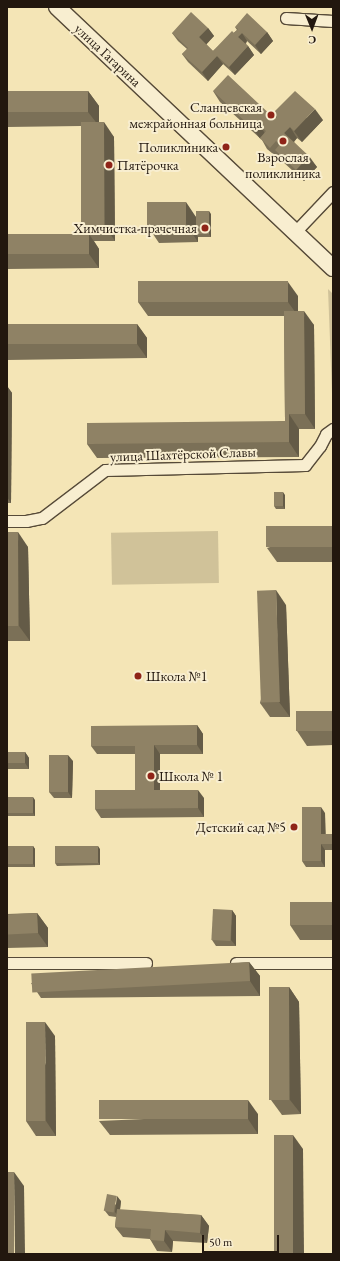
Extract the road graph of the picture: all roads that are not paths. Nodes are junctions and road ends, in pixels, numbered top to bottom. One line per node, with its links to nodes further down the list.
1 (57, 7): 5 (main road, улица Гагарина)
2 (286, 18): 3 (street)
3 (333, 21)
4 (333, 192): 5 (street)
5 (295, 232): 6 (main road, улица Гагарина)
6 (333, 268)
7 (333, 429): 8 (street, улица Шахтёрской Славы)
8 (7, 521)
9 (7, 963): 10 (street)
10 (158, 963)
11 (228, 963): 12 (street)
12 (333, 963)

